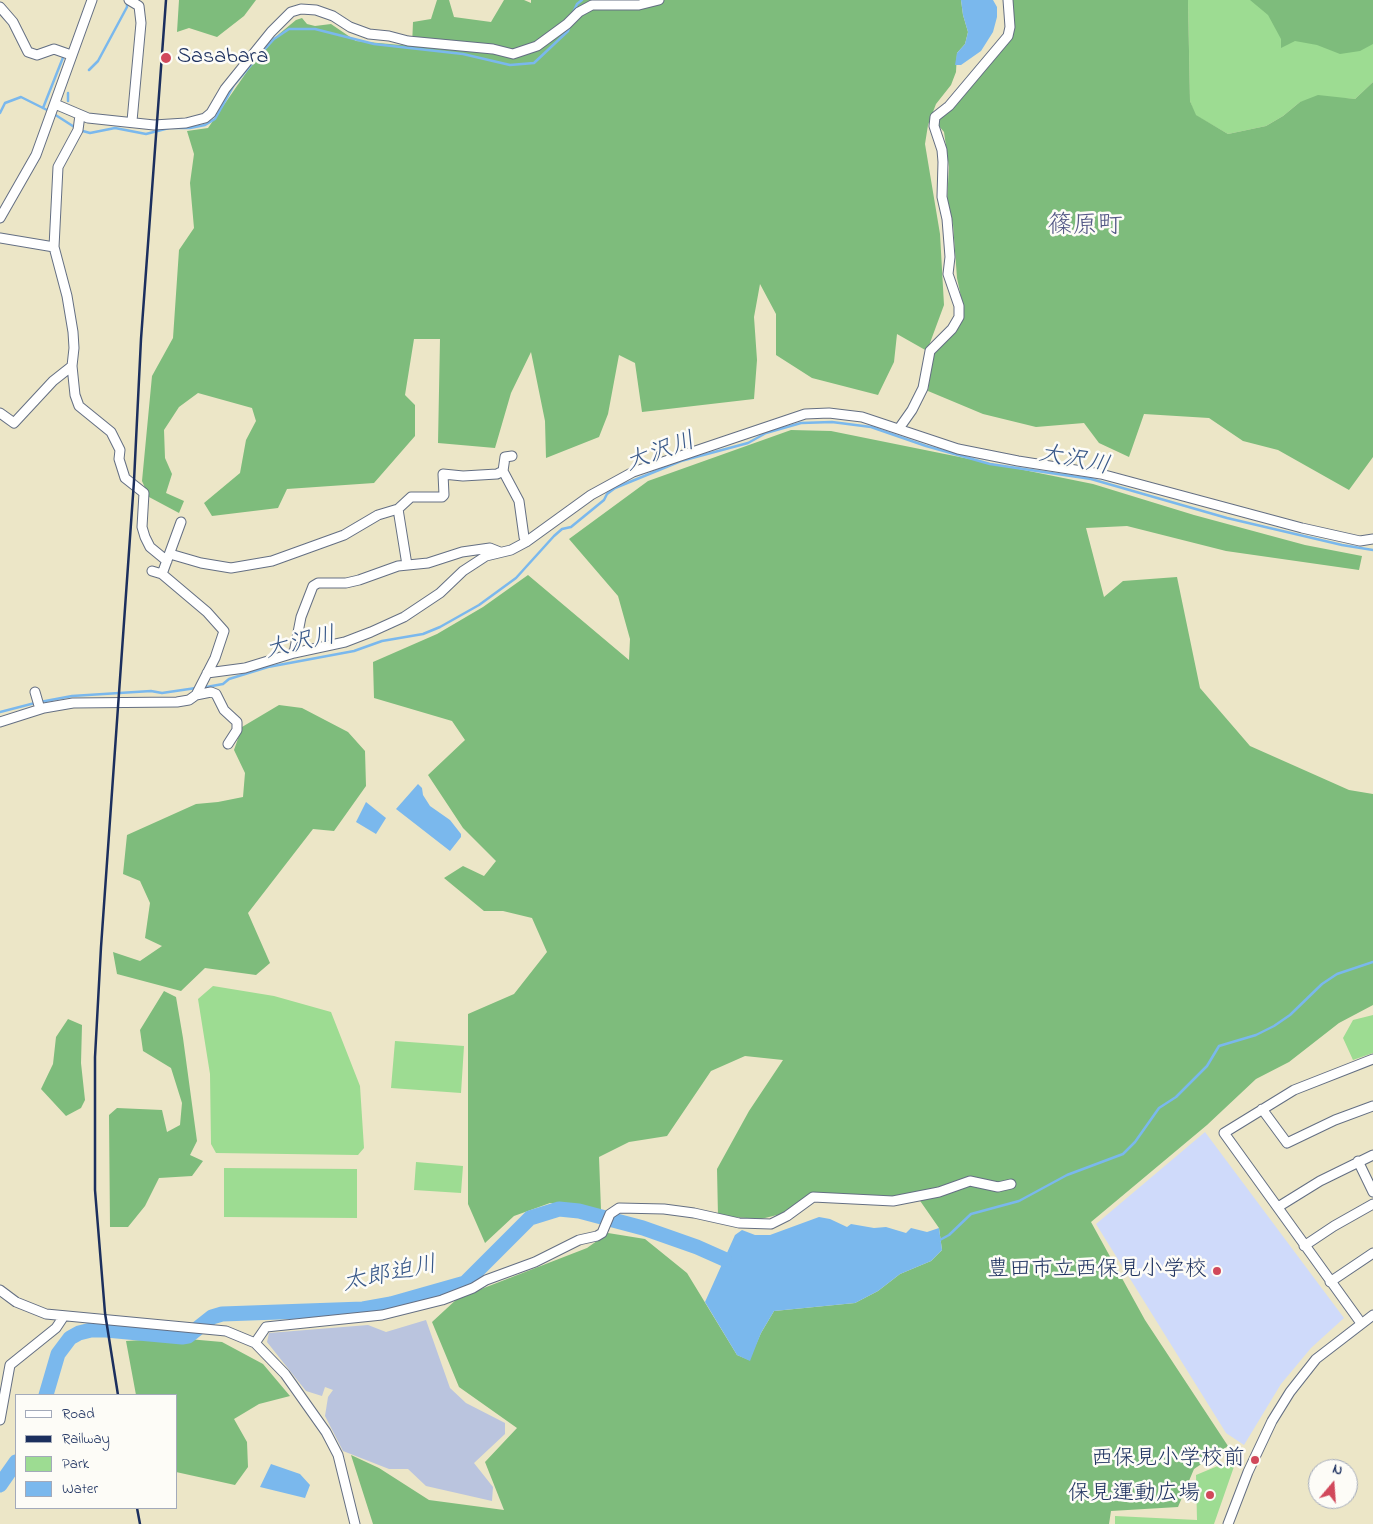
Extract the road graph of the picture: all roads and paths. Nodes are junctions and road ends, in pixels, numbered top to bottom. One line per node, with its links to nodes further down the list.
1 (92, 0): 6 (street)
2 (130, 0): 9 (street)
3 (659, 0): 9 (street)
4 (1008, 0): 15 (street)
5 (0, 7): 6 (street)
6 (71, 56): 7 (street)
7 (55, 104): 8 (street); 10 (street)
8 (80, 115): 9 (street); 12 (street)
9 (132, 121)
10 (0, 218)
11 (0, 238): 12 (street)
12 (54, 247): 13 (street)
13 (72, 366): 14 (street); 23 (street)
14 (0, 413)
15 (900, 427): 20 (street); 21 (street)
16 (512, 456): 17 (street)
17 (503, 472): 18 (street); 21 (street)
18 (398, 510): 23 (street); 24 (street)
19 (181, 522): 23 (street)
20 (1373, 539)
21 (526, 542): 22 (street)
22 (511, 550): 24 (street); 27 (street)
23 (168, 558): 26 (street)
24 (407, 565): 27 (street)
25 (152, 571): 26 (street)
26 (162, 574): 28 (street)
27 (294, 653): 28 (street)
28 (205, 677): 30 (street)
29 (36, 692): 31 (street)
30 (196, 695): 31 (street); 33 (street)
31 (39, 708): 32 (street)
32 (0, 722)
33 (228, 744)
34 (1373, 1059): 36 (street)
35 (1373, 1106): 36 (street)
36 (1262, 1109): 42 (street)
37 (1373, 1155): 38 (street)
38 (1358, 1161): 40 (street); 42 (street)
39 (1011, 1184): 50 (street)
40 (1373, 1192)
41 (1373, 1204): 43 (street)
42 (1278, 1207): 43 (street)
43 (1304, 1246): 45 (street)
44 (1373, 1253): 45 (street)
45 (1330, 1282): 49 (street)
46 (0, 1290): 48 (street)
47 (1373, 1315): 49 (street)
48 (64, 1316): 50 (street); 51 (street)
49 (1361, 1323): 53 (street)
50 (255, 1343): 52 (street)
51 (0, 1420)
52 (355, 1524)
53 (1228, 1524)

